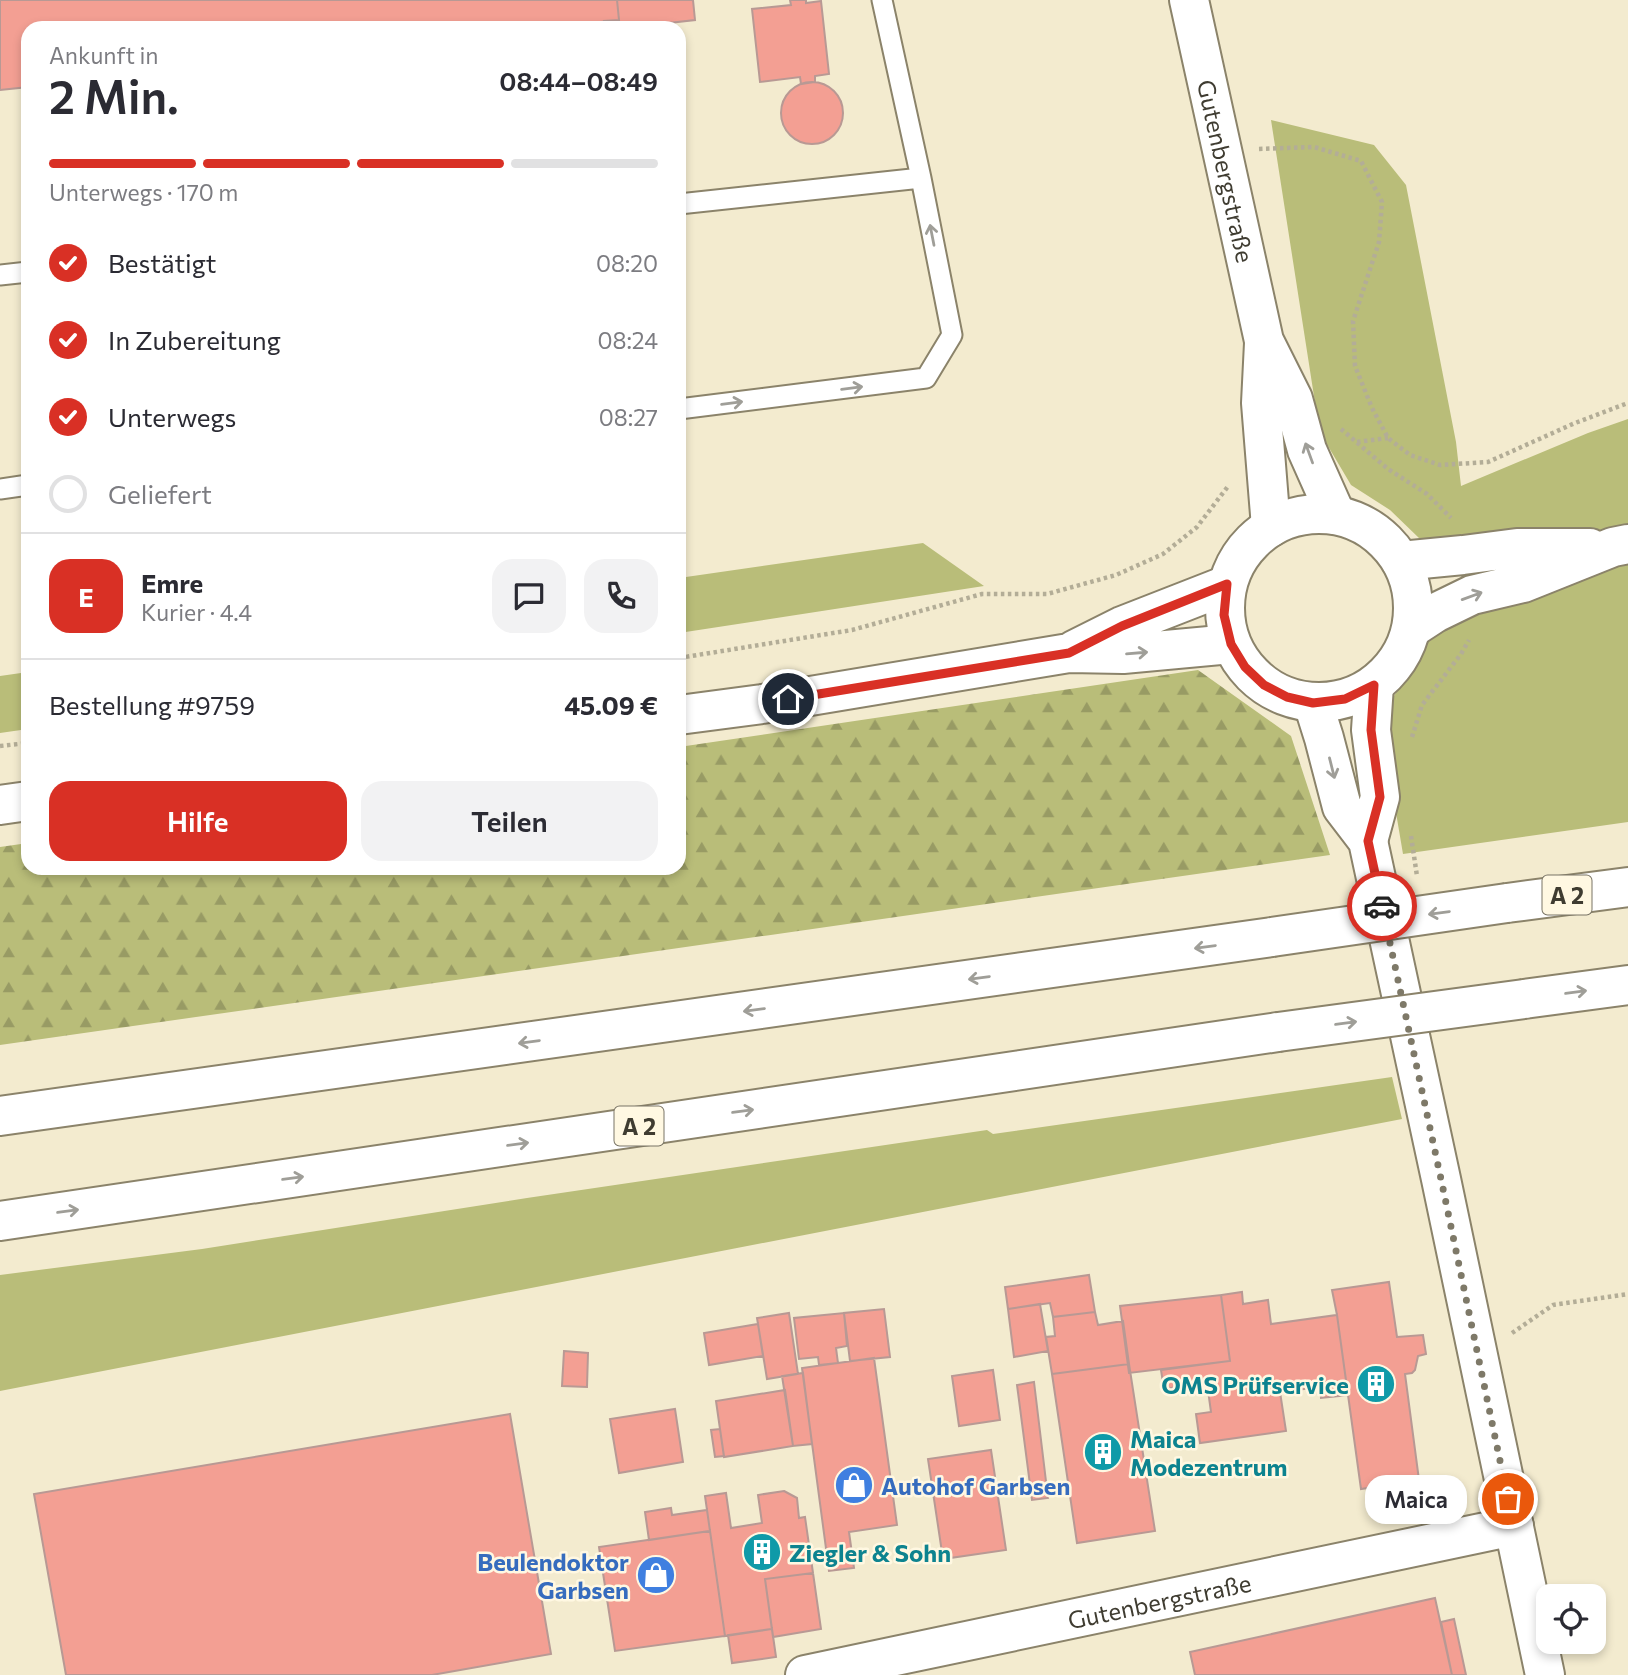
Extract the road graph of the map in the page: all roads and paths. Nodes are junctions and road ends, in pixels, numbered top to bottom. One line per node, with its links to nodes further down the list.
1 (882, 0): 4 (lane)
2 (1189, 0): 3 (main road, Gutenbergstraße)
3 (1223, 156): 8 (main road, Gutenbergstraße); 11 (path)
4 (921, 178): 5 (lane); 10 (lane, one-way to 4)
5 (686, 203)
6 (21, 273): 7 (lane)
7 (0, 275)
8 (1264, 341): 12 (main road, Gutenbergstraße); 13 (main road, Gutenbergstraße)
9 (1628, 403): 11 (path)
10 (686, 408)
11 (1388, 438): 12 (path)
12 (1307, 450): 16 (main road, Gutenbergstraße, one-way to 12)
13 (1265, 461): 17 (main road, Gutenbergstraße); 24 (path)
14 (21, 486): 15 (lane)
15 (0, 489)
16 (1336, 515): 17 (main road); 19 (main road)
17 (1271, 527): 20 (main road)
18 (1620, 546): 19 (main road); 21 (main road, one-way to 18)
19 (1401, 561): 21 (main road)
20 (1227, 584): 22 (main road); 23 (main road)
21 (1412, 628): 25 (main road)
22 (1231, 644): 23 (main road, one-way to 22); 26 (main road)
23 (1069, 653): 27 (main road)
24 (686, 657)
25 (1374, 685): 26 (main road); 32 (main road)
26 (1313, 703): 32 (main road, one-way to 32)
27 (686, 714)
28 (21, 744): 29 (path)
29 (0, 746)
30 (21, 802): 31 (main road)
31 (0, 805)
32 (1368, 841): 39 (main road)
33 (1628, 887): 35 (main road, A 2, one-way to 35, bridge)
34 (1628, 985): 36 (main road, A 2, one-way to 34, bridge)
35 (0, 1116)
36 (0, 1221)
37 (1628, 1294): 38 (path)
38 (1509, 1335)
39 (1514, 1526): 40 (main road, Gutenbergstraße); 41 (main road)
40 (805, 1675)
41 (1545, 1675)

